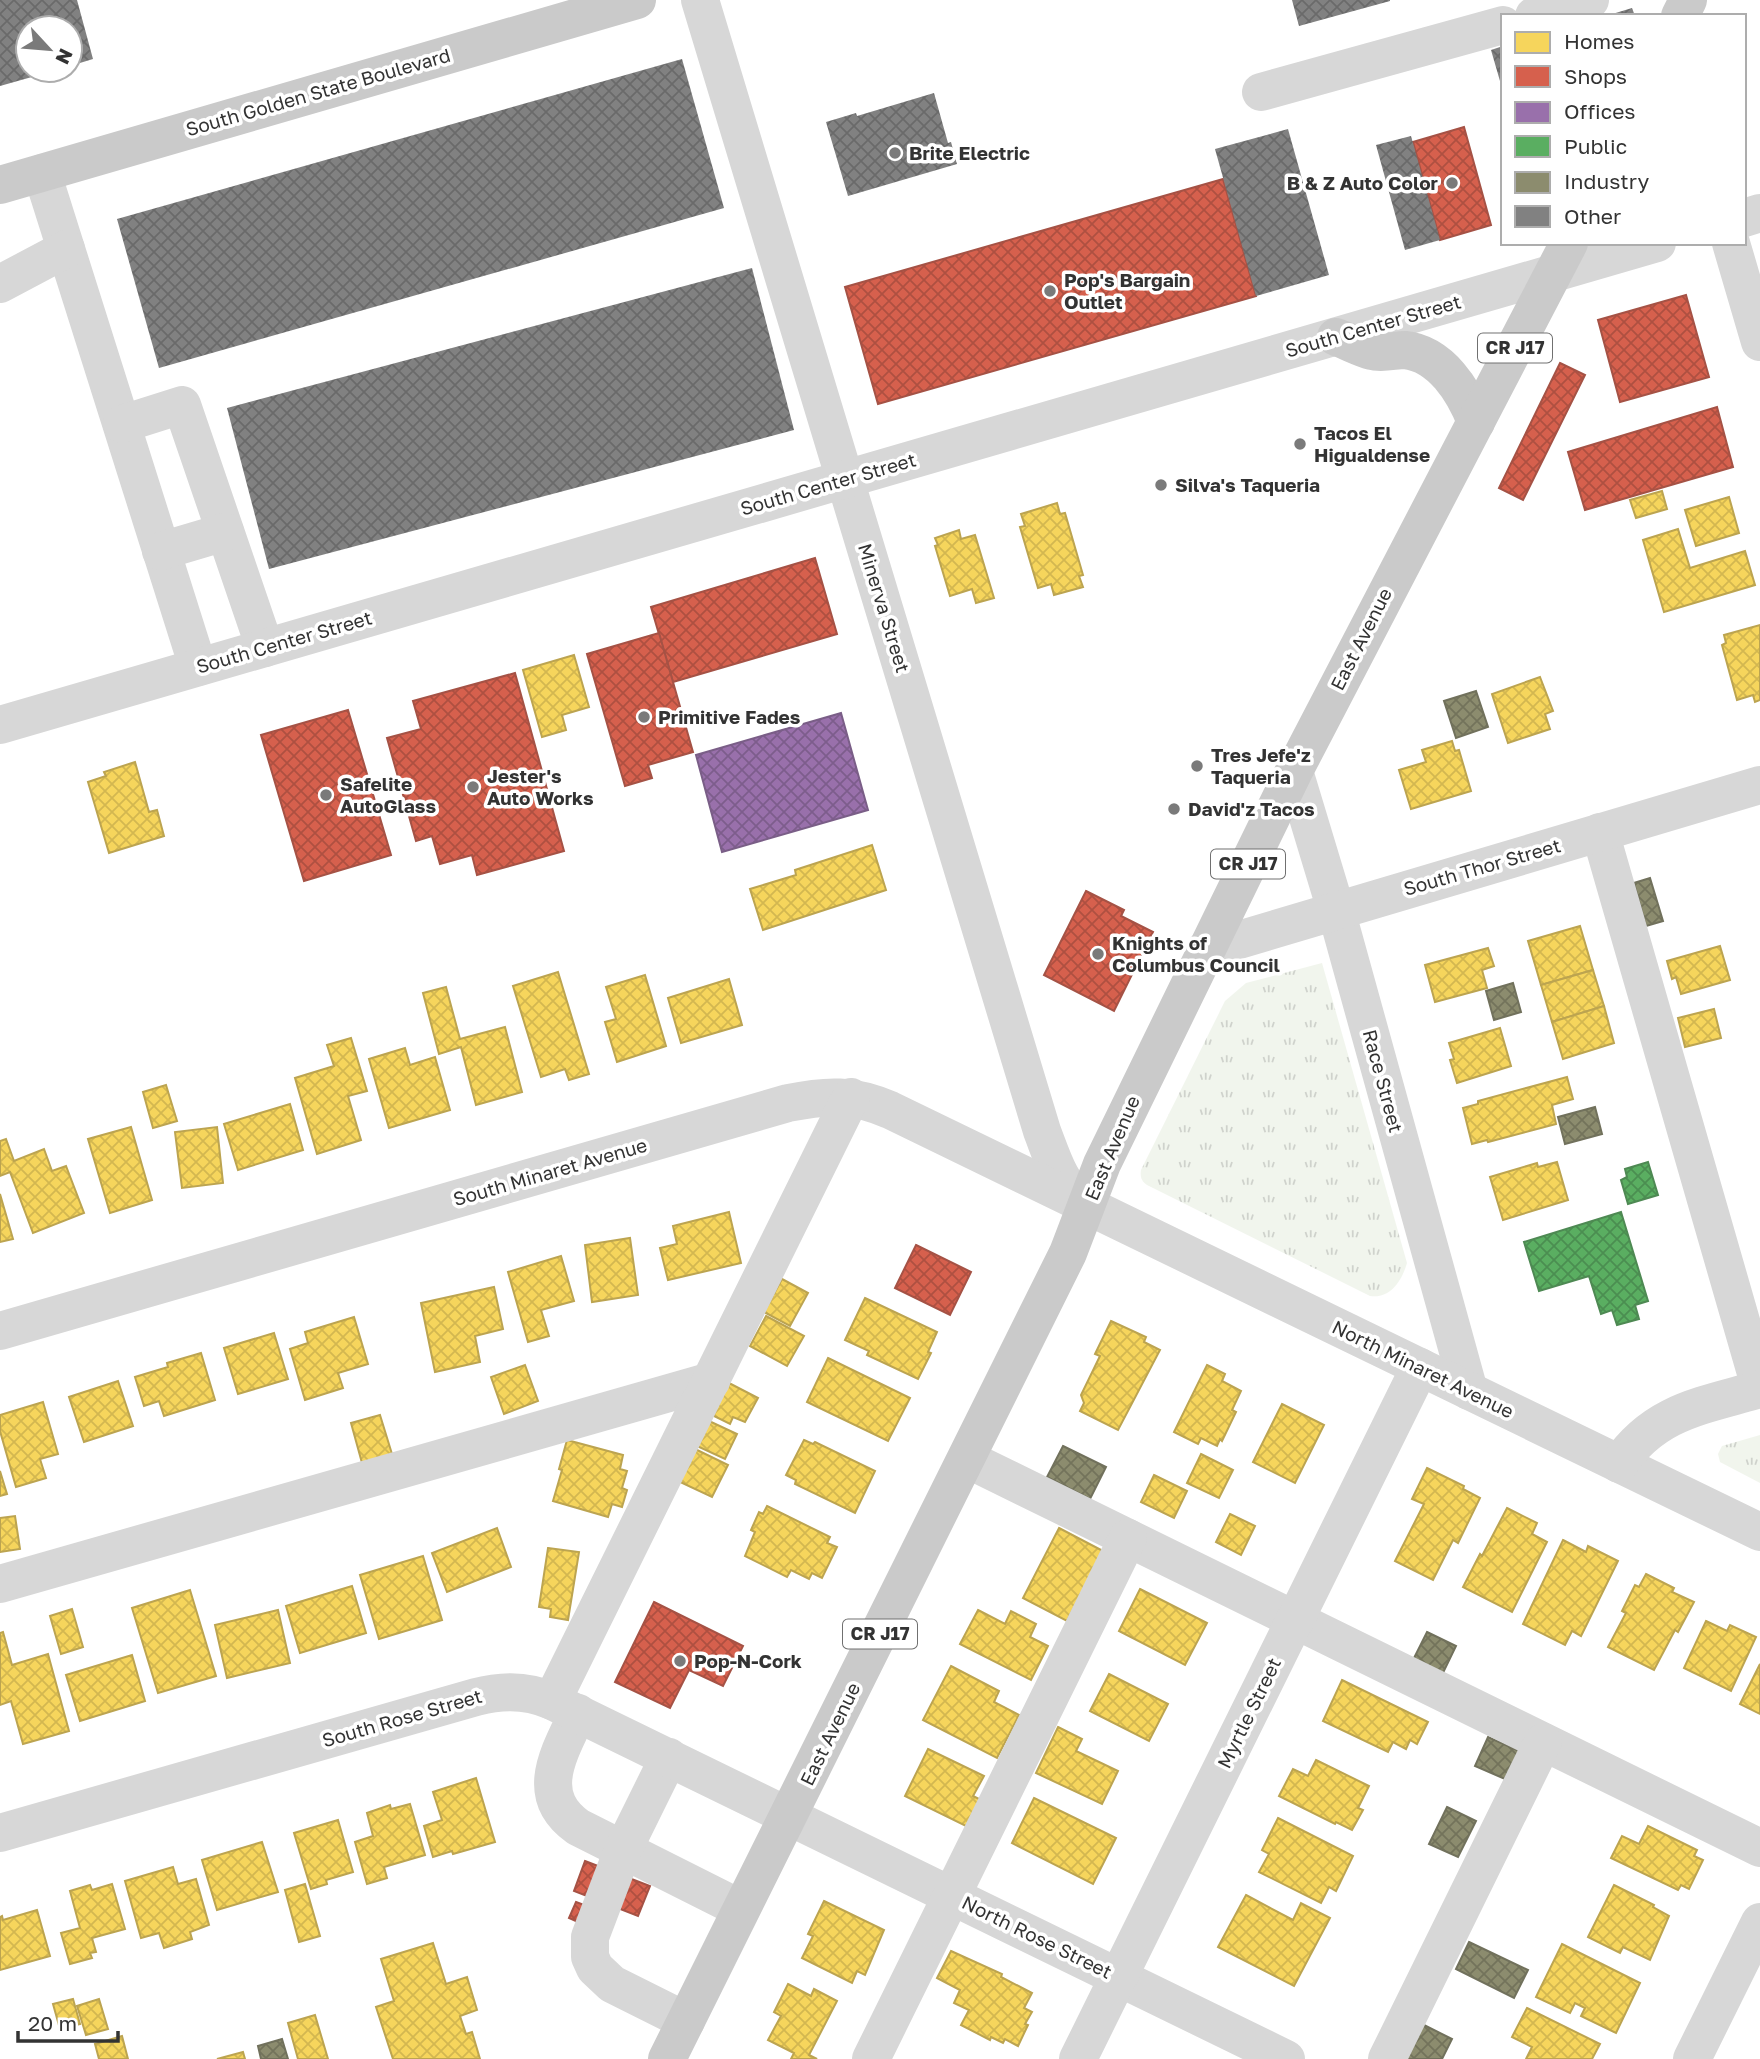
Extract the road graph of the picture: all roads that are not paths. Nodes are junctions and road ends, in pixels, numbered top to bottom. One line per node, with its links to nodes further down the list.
1 (637, 0): 7 (main road, South Golden State Boulevard)
2 (700, 0): 18 (street, Minerva Street)
3 (1590, 0): 4 (street)
4 (1541, 14)
5 (1501, 25): 6 (street)
6 (1261, 92)
7 (42, 173): 8 (main road, South Golden State Boulevard); 11 (street)
8 (0, 185)
9 (1644, 245): 12 (street, South Center Street)
10 (1732, 245): 15 (street)
11 (66, 248): 13 (street); 17 (street)
12 (1562, 258): 14 (street, South Center Street); 16 (main road, East Avenue / CR J17)
13 (0, 284)
14 (1336, 337): 16 (main road); 18 (street, South Center Street)
15 (1760, 342)
16 (1476, 422): 24 (main road, East Avenue / CR J17)
17 (122, 424): 19 (street); 20 (street)
18 (845, 479): 21 (street, South Center Street); 30 (street, Minerva Street)
19 (225, 533): 20 (street); 21 (street)
20 (161, 551): 22 (street)
21 (265, 648): 22 (street, South Center Street)
22 (198, 667): 23 (street, South Center Street)
23 (0, 725)
24 (1294, 771): 27 (street, Race Street); 28 (main road, East Avenue / CR J17)
25 (1760, 785): 26 (street, South Thor Street)
26 (1600, 832): 27 (street, South Thor Street); 36 (street)
27 (1336, 910): 28 (street, South Thor Street); 37 (street, Race Street)
28 (1205, 950): 32 (main road, East Avenue / CR J17)
29 (850, 1097): 31 (street, South Minaret Avenue); 33 (street, South Minaret Avenue); 35 (street)
30 (1042, 1131): 31 (street); 32 (street, Minerva Street)
31 (1013, 1170): 32 (street, South Minaret Avenue)
32 (1087, 1207): 34 (street, North Minaret Avenue); 38 (main road, East Avenue / CR J17)
33 (0, 1331)
34 (1420, 1367): 37 (street, North Minaret Avenue); 43 (street, Myrtle Street)
35 (710, 1381): 42 (street); 44 (street)
36 (1760, 1388): 39 (street)
37 (1469, 1391): 39 (street, North Minaret Avenue)
38 (967, 1459): 41 (street); 47 (main road, East Avenue / CR J17)
39 (1619, 1464): 40 (street, North Minaret Avenue)
40 (1760, 1532)
41 (1128, 1538): 43 (street); 51 (street)
42 (0, 1584)
43 (1295, 1620): 45 (street); 54 (street, Myrtle Street)
44 (565, 1707): 46 (street, South Rose Street); 48 (street, South Rose Street); 50 (street)
45 (1543, 1742): 49 (street); 60 (street)
46 (669, 1758): 47 (street, South Rose Street); 50 (street)
47 (789, 1815): 51 (street, North Rose Street); 52 (main road, East Avenue / CR J17)
48 (0, 1833)
49 (1760, 1849)
50 (623, 1850): 52 (street); 55 (street)
51 (952, 1895): 54 (street, North Rose Street); 57 (street)
52 (741, 1909): 55 (main road, East Avenue / CR J17)
53 (1760, 1922): 61 (street)
54 (1118, 1977): 58 (street, Myrtle Street); 59 (street, North Rose Street)
55 (686, 2021): 56 (main road, East Avenue / CR J17)
56 (667, 2059)
57 (871, 2059)
58 (1078, 2059)
59 (1286, 2059)
60 (1387, 2059)
61 (1692, 2059)

